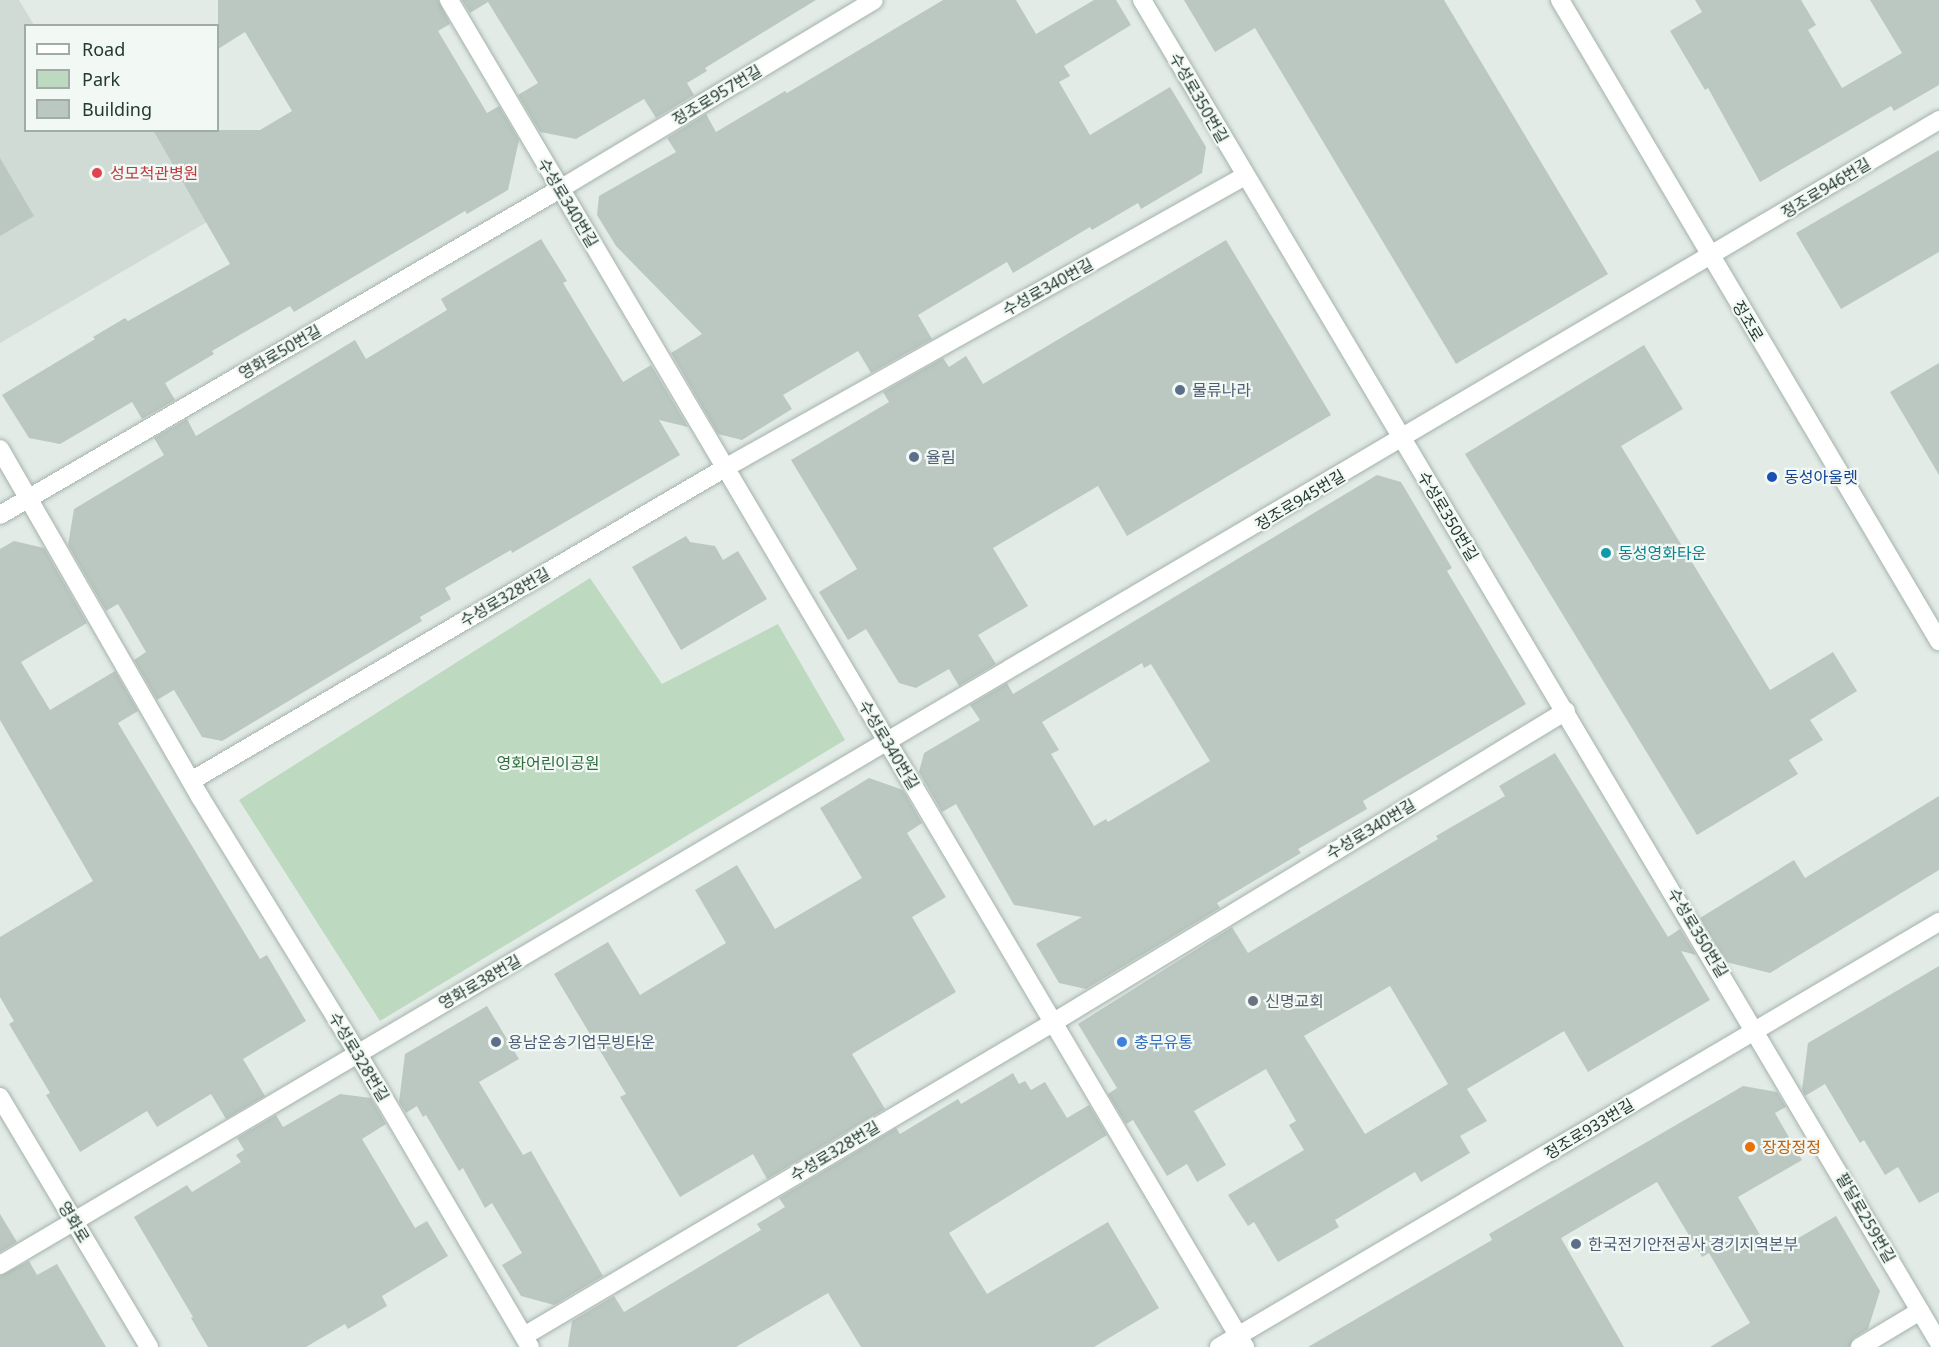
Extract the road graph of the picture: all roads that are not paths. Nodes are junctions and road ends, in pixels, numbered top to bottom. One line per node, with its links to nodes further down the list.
1 (449, 0): 7 (street, 수성로340번길)
2 (874, 0): 7 (street, 정조로957번길)
3 (1142, 0): 6 (street, 수성로350번길)
4 (1560, 0): 8 (street, 정조로)
5 (1939, 120): 8 (street, 정조로946번길)
6 (1245, 176): 9 (street, 수성로350번길); 11 (street, 수성로340번길)
7 (560, 189): 11 (street, 수성로340번길); 12 (street, 영화로50번길)
8 (1712, 256): 9 (street, 정조로945번길); 14 (street, 정조로)
9 (1401, 440): 15 (street, 수성로350번길); 16 (street, 정조로945번길)
10 (0, 449): 12 (street, 수성로328번길)
11 (725, 468): 16 (street, 수성로340번길); 17 (street, 수성로328번길)
12 (29, 498): 13 (street, 영화로50번길); 17 (street, 수성로328번길)
13 (0, 515)
14 (1939, 640)
15 (1566, 711): 19 (street, 수성로340번길); 20 (street, 수성로350번길)
16 (888, 744): 19 (street, 수성로340번길); 21 (street, 영화로38번길)
17 (191, 781): 21 (street, 수성로328번길)
18 (1939, 922): 20 (street, 정조로933번길)
19 (1054, 1022): 26 (street, 수성로328번길); 27 (street, 수성로340번길)
20 (1756, 1030): 25 (street, 팔달로259번길); 27 (street, 정조로933번길)
21 (358, 1054): 23 (street, 영화로38번길); 26 (street, 수성로328번길)
22 (0, 1097): 23 (street, 영화로)
23 (73, 1221): 24 (street, 영화로38번길); 29 (street, 영화로)
24 (0, 1265)
25 (1920, 1311): 28 (street, 팔달로259번길); 31 (street)
26 (527, 1341)
27 (1242, 1341): 30 (street, 정조로933번길)
28 (1939, 1343)
29 (149, 1347)
30 (1219, 1347)
31 (1860, 1347)

